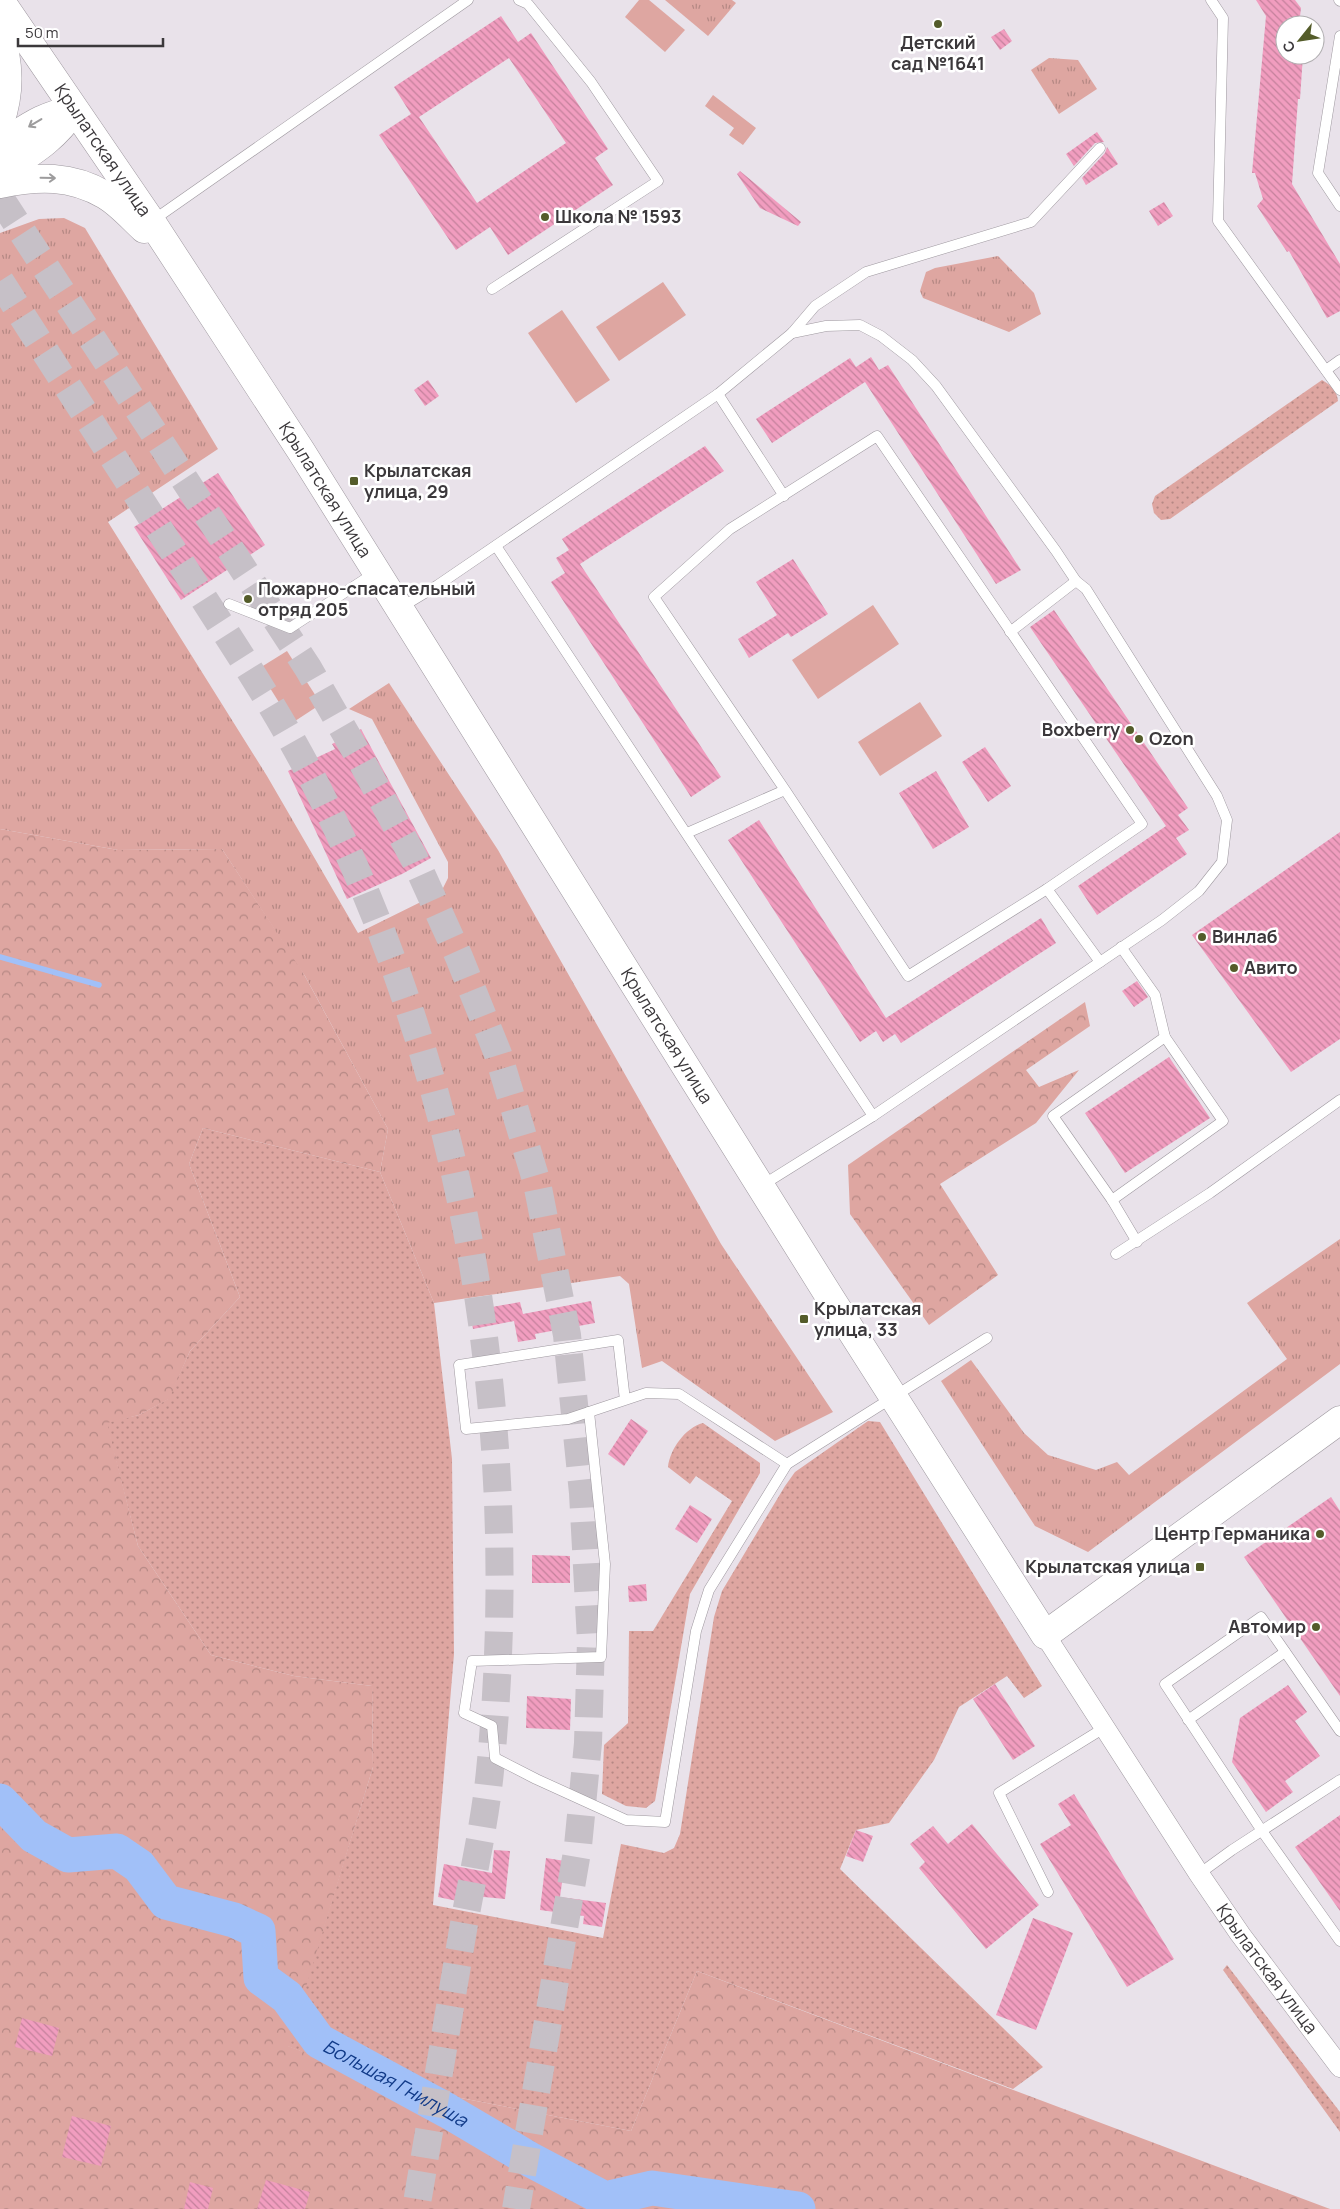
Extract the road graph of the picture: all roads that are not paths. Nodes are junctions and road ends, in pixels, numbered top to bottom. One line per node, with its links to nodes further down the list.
1 (0, 0): 7 (main road, Крылатская улица)
2 (468, 0): 14 (lane)
3 (519, 0): 16 (lane)
4 (1211, 0): 19 (lane)
5 (0, 32): 8 (main road)
6 (1340, 36): 13 (lane)
7 (74, 110): 9 (main road, one-way to 9); 11 (main road); 14 (main road, Крылатская улица)
8 (0, 122)
9 (0, 145)
10 (1100, 148): 17 (lane)
11 (0, 173)
12 (0, 184): 15 (main road, one-way to 15)
13 (1340, 206)
14 (152, 221): 15 (main road, Крылатская улица)
15 (175, 256): 24 (main road, Крылатская улица)
16 (492, 289)
17 (792, 332): 21 (lane); 25 (lane)
18 (1340, 360): 19 (lane)
19 (1326, 370): 20 (lane)
20 (1340, 390)
21 (718, 394): 22 (lane); 23 (lane)
22 (784, 496): 28 (lane); 29 (lane)
23 (496, 546): 27 (lane); 30 (lane)
24 (376, 572): 26 (lane); 27 (main road, Крылатская улица)
25 (1076, 581): 28 (lane); 32 (lane)
26 (229, 604)
27 (399, 608): 37 (main road, Крылатская улица)
28 (1010, 632): 31 (lane)
29 (786, 790): 30 (lane); 31 (lane)
30 (688, 833): 36 (lane)
31 (1047, 889): 33 (lane)
32 (1121, 947): 33 (lane); 34 (lane)
33 (1100, 962): 36 (lane)
34 (1165, 1036): 38 (lane); 38 (lane)
35 (1340, 1100): 39 (lane)
36 (873, 1116): 37 (lane)
37 (760, 1186): 42 (main road, Крылатская улица)
38 (1112, 1200): 39 (lane)
39 (1137, 1242): 40 (lane)
40 (1116, 1254)
41 (987, 1338): 42 (lane)
42 (893, 1398): 46 (lane); 47 (main road, Крылатская улица)
43 (625, 1400): 44 (lane); 44 (lane); 46 (lane)
44 (589, 1412): 46 (lane)
45 (1340, 1420): 47 (main road)
46 (787, 1464)
47 (1045, 1635): 50 (street, Крылатская улица)
48 (1285, 1652): 49 (lane); 49 (lane); 51 (lane)
49 (1188, 1720): 53 (lane)
50 (1104, 1728): 54 (street, Крылатская улица); 55 (lane)
51 (1340, 1730)
52 (1340, 1780): 53 (lane)
53 (1262, 1831): 54 (lane); 56 (lane)
54 (1199, 1874): 57 (street, Крылатская улица)
55 (1048, 1892)
56 (1340, 1941)
57 (1340, 2067)

